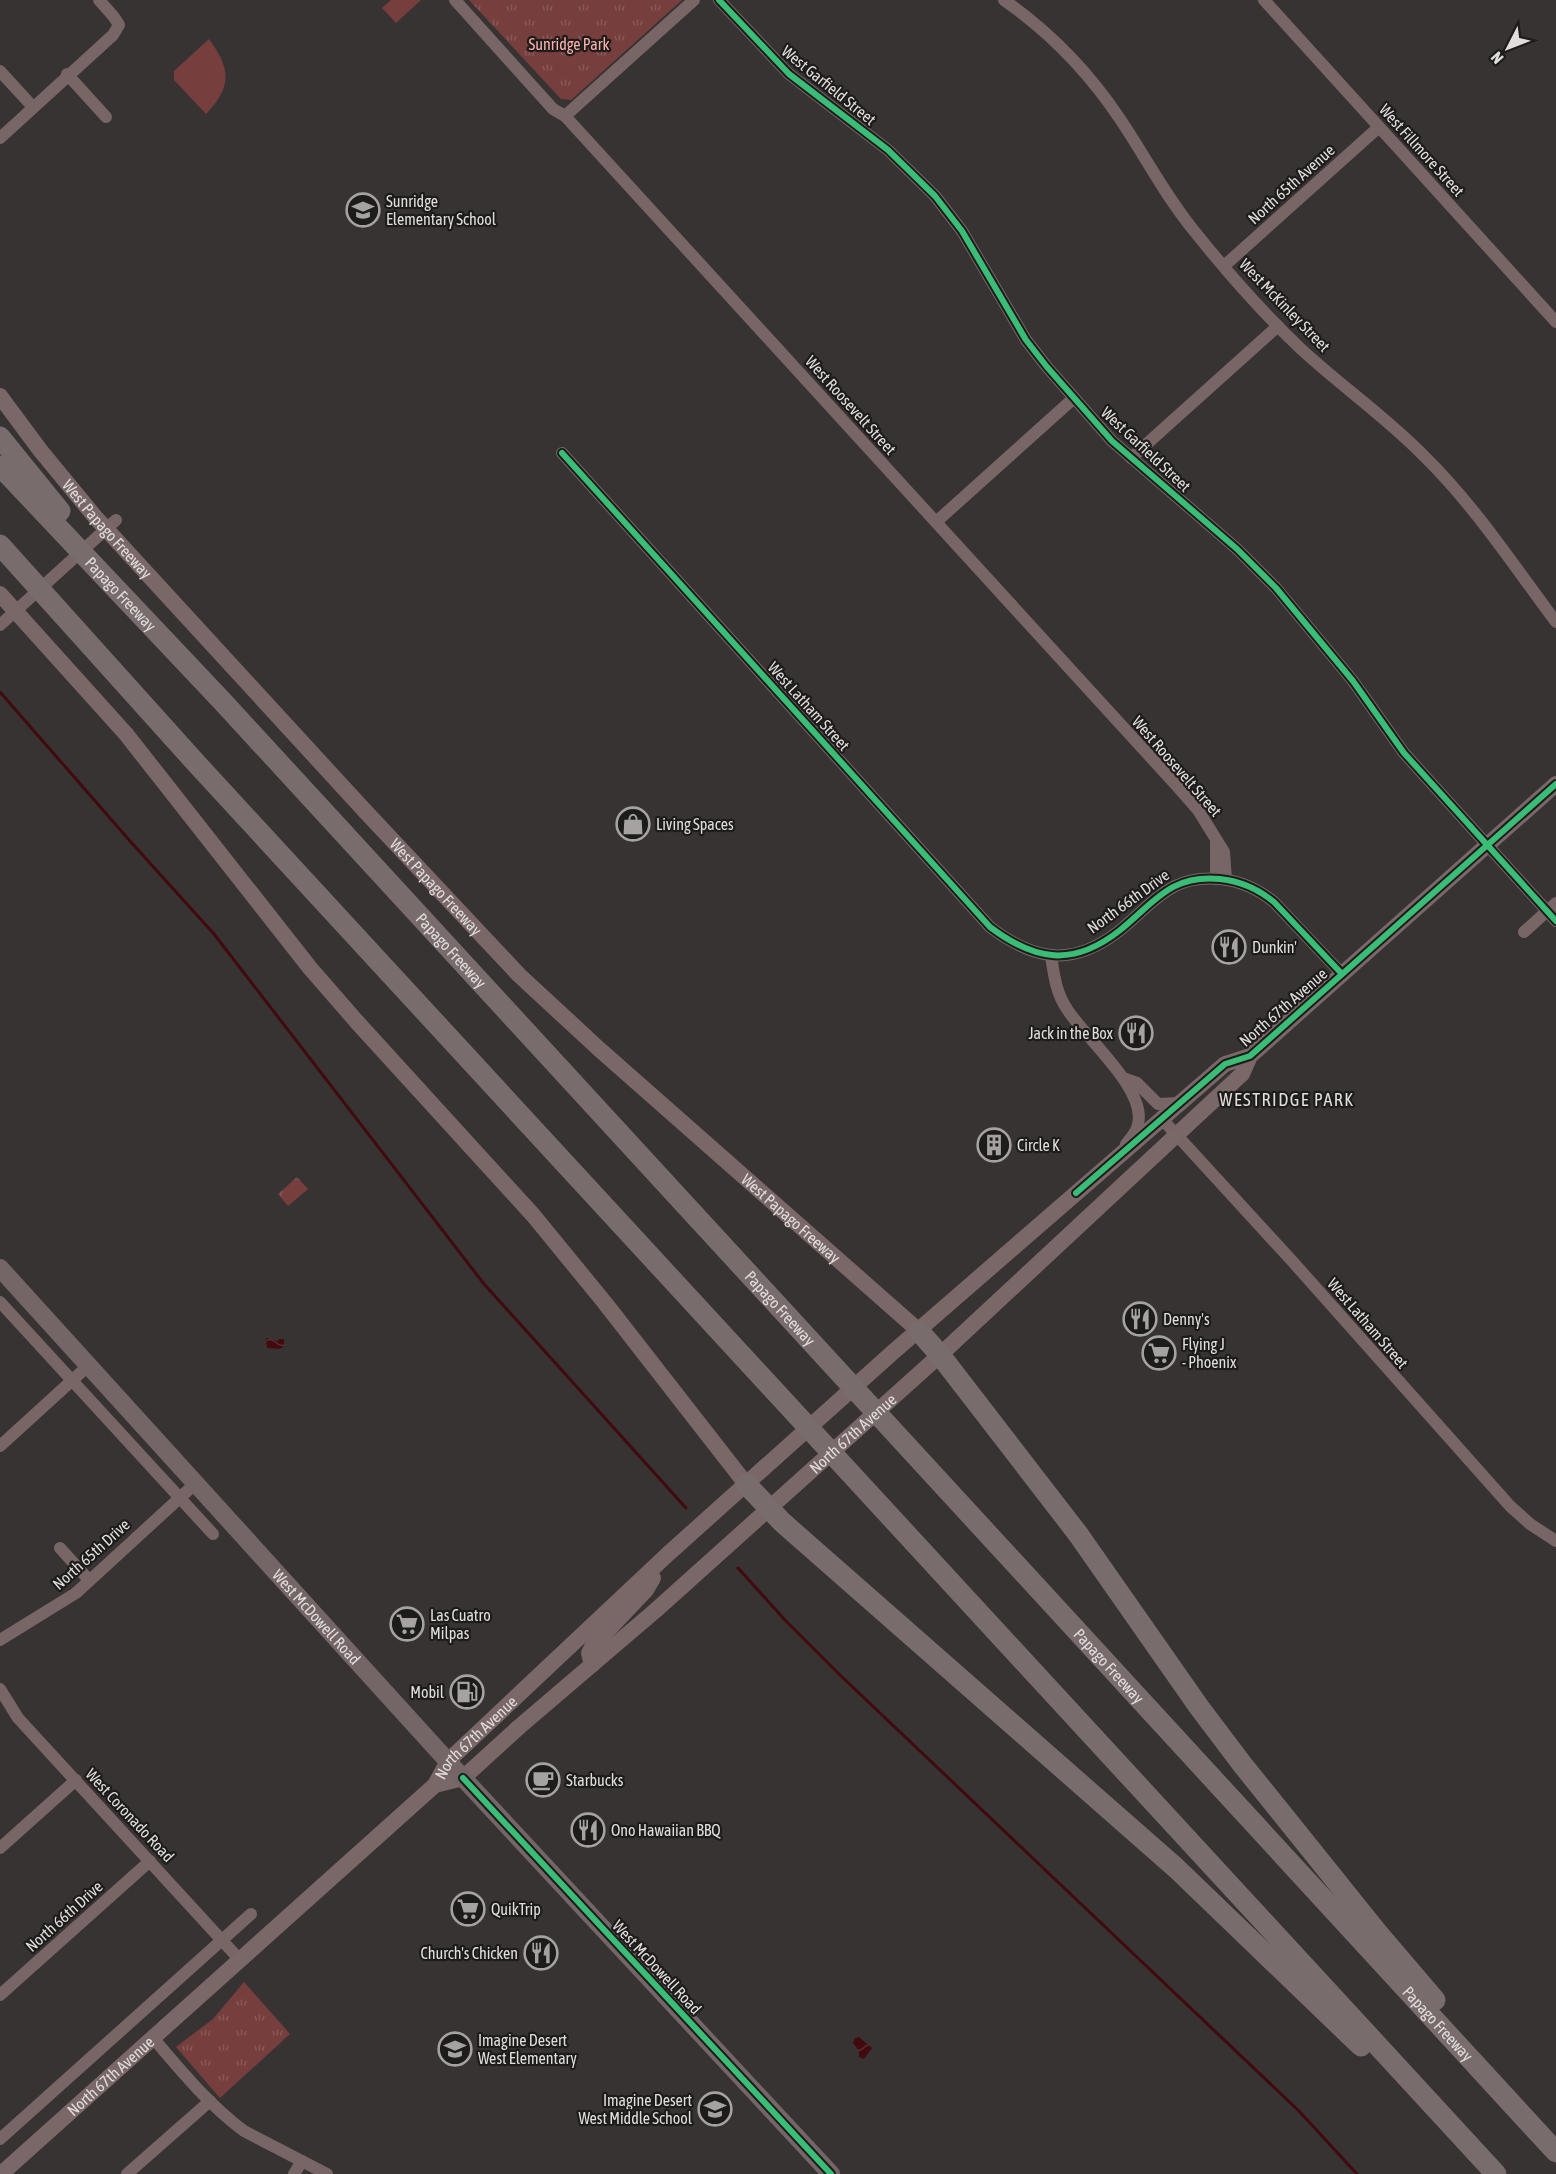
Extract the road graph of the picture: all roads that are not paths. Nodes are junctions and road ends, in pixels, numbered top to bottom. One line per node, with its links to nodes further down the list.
1 (99, 0): 8 (street)
2 (455, 0): 10 (street, West Roosevelt Street)
3 (694, 0): 10 (street)
4 (719, 0): 18 (street, West Garfield Street)
5 (1004, 0): 14 (street, West McKinley Street)
6 (1264, 0): 12 (street, West Fillmore Street)
7 (0, 72): 9 (street)
8 (67, 74): 9 (street); 11 (street)
9 (33, 107): 13 (street)
10 (566, 116): 24 (street, West Roosevelt Street)
11 (106, 117)
12 (1379, 128): 14 (street, North 65th Avenue); 15 (street, West Fillmore Street)
13 (0, 138)
14 (1224, 266): 16 (street, West McKinley Street)
15 (1556, 322)
16 (1278, 326): 21 (street); 27 (street, West McKinley Street)
17 (0, 396): 46 (main road, West Papago Freeway)
18 (1074, 398): 21 (street, West Garfield Street); 24 (street)
19 (0, 437): 29 (highway)
20 (562, 453): 36 (street, West Latham Street)
21 (1131, 458): 31 (street, West Garfield Street)
22 (0, 466): 29 (highway, Papago Freeway)
23 (116, 520): 28 (street)
24 (936, 522): 32 (street, West Roosevelt Street)
25 (0, 545): 77 (highway)
26 (0, 594): 51 (main road)
27 (1556, 622)
28 (0, 625)
29 (153, 626): 79 (highway, Papago Freeway)
30 (1556, 784): 31 (main road, North 67th Avenue)
31 (1486, 846): 33 (street, West Garfield Street); 37 (main road, North 67th Avenue)
32 (1221, 879): 36 (street, North 66th Drive); 37 (street)
33 (1551, 908): 34 (street, West Garfield Street); 35 (street)
34 (1556, 921)
35 (1524, 932)
36 (1051, 956): 39 (street)
37 (1342, 974): 38 (main road, North 67th Avenue)
38 (1250, 1056): 40 (main road, North 67th Avenue); 42 (main road, North 67th Avenue)
39 (1123, 1078): 40 (street); 43 (street)
40 (1180, 1103): 41 (main road, North 67th Avenue)
41 (1162, 1119): 42 (street, West Latham Street); 43 (main road, North 67th Avenue)
42 (1176, 1135): 47 (main road, North 67th Avenue); 56 (street, West Latham Street)
43 (1110, 1164): 46 (main road, North 67th Avenue)
44 (0, 1268): 48 (main road, West McDowell Road)
45 (0, 1302): 49 (street)
46 (919, 1330): 47 (highway); 51 (main road, North 67th Avenue)
47 (940, 1355): 54 (main road, North 67th Avenue); 78 (highway)
48 (89, 1365): 49 (street); 52 (main road, West McDowell Road)
49 (72, 1381): 50 (street); 53 (street)
50 (0, 1446)
51 (741, 1477): 54 (highway); 58 (main road, North 67th Avenue)
52 (196, 1483): 53 (street, North 65th Drive); 64 (main road, West McDowell Road)
53 (179, 1497): 55 (street); 59 (street, North 65th Drive)
54 (768, 1508): 61 (main road, North 67th Avenue); 77 (highway)
55 (213, 1534)
56 (1556, 1541)
57 (60, 1548): 59 (street)
58 (668, 1554): 61 (main road); 64 (main road, North 67th Avenue)
59 (89, 1580): 60 (street, North 65th Drive)
60 (0, 1640)
61 (592, 1665): 65 (main road, North 67th Avenue)
62 (0, 1689): 63 (street, West Coronado Road)
63 (4, 1705): 66 (street, West Coronado Road)
64 (448, 1761): 65 (main road, West McDowell Road); 67 (main road, North 67th Avenue)
65 (463, 1778): 67 (main road, North 67th Avenue); 85 (main road, West McDowell Road)
66 (76, 1780): 68 (street); 69 (street, West Coronado Road)
67 (435, 1785): 72 (main road, North 67th Avenue)
68 (0, 1848)
69 (150, 1861): 71 (street, West Coronado Road); 73 (street, North 66th Drive)
70 (251, 1914): 71 (street, North 67th Avenue)
71 (222, 1941): 72 (street, West Coronado Road); 76 (street, North 67th Avenue)
72 (240, 1960): 74 (main road, North 67th Avenue)
73 (0, 1995)
74 (153, 2038): 75 (street); 81 (main road, North 67th Avenue)
75 (210, 2101): 80 (street); 82 (street)
76 (0, 2139)
77 (1464, 2139): 86 (highway)
78 (1556, 2142)
79 (1556, 2152)
80 (302, 2161): 83 (street); 84 (street)
81 (2, 2169)
82 (127, 2174)
83 (294, 2174)
84 (327, 2174)
85 (831, 2174)
86 (1496, 2174)

